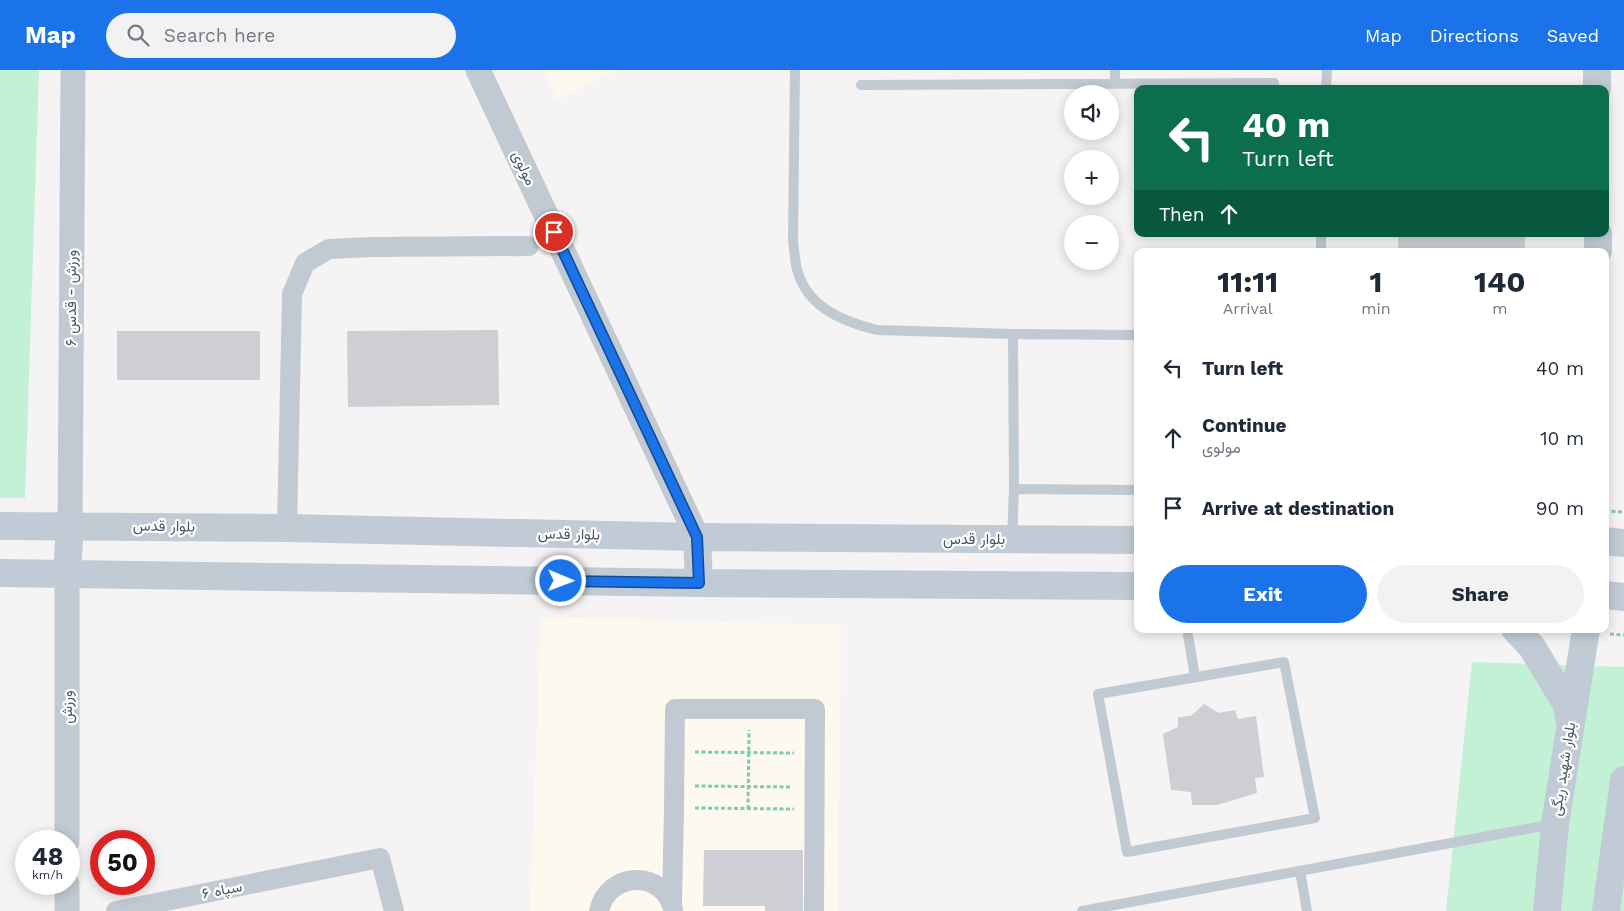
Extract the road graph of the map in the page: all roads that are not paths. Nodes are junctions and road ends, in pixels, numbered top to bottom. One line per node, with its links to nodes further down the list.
1 (73, 70): 18 (street, ورزش - قدس ۶)
2 (478, 70): 20 (street, مولوی)
3 (795, 70): 13 (lane)
4 (1115, 70): 8 (lane)
5 (1326, 70): 10 (lane)
6 (1597, 70): 11 (main road)
7 (1274, 83): 8 (lane)
8 (1115, 84): 9 (lane)
9 (861, 85)
10 (1326, 85)
11 (1597, 85)
12 (529, 246): 19 (street)
13 (1013, 334): 14 (lane); 15 (lane)
14 (1134, 335)
15 (1014, 488): 16 (lane); 21 (lane)
16 (1134, 490)
17 (0, 526): 18 (main road, بلوار قدس)
18 (70, 526): 19 (main road, بلوار قدس); 26 (main road)
19 (288, 528): 20 (main road, بلوار قدس)
20 (697, 537): 21 (main road, بلوار قدس); 27 (main road)
21 (1012, 540): 22 (main road, بلوار قدس)
22 (1134, 540)
23 (1609, 541): 24 (main road)
24 (1624, 543)
25 (0, 572): 26 (main road)
26 (67, 573): 27 (main road); 38 (street, ورزش)
27 (699, 583): 28 (main road)
28 (1134, 586)
29 (1609, 595): 30 (main road)
30 (1624, 597)
31 (1188, 633): 34 (lane)
32 (1519, 633): 35 (main road)
33 (1585, 633): 35 (main road, بلوار شهید ریگی)
34 (1195, 677): 34 (lane)
35 (1570, 724): 37 (main road, بلوار شهید ریگی)
36 (1624, 780): 50 (main road)
37 (1555, 824): 39 (lane); 49 (main road, بلوار شهید ریگی)
38 (67, 830)
39 (1300, 871): 47 (lane); 48 (lane)
40 (67, 895): 42 (street)
41 (673, 907): 45 (street); 46 (street)
42 (67, 911)
43 (116, 911): 44 (street, سپاه ۶)
44 (394, 911)
45 (599, 911)
46 (814, 911)
47 (1082, 911)
48 (1307, 911)
49 (1547, 911)
50 (1606, 911)

